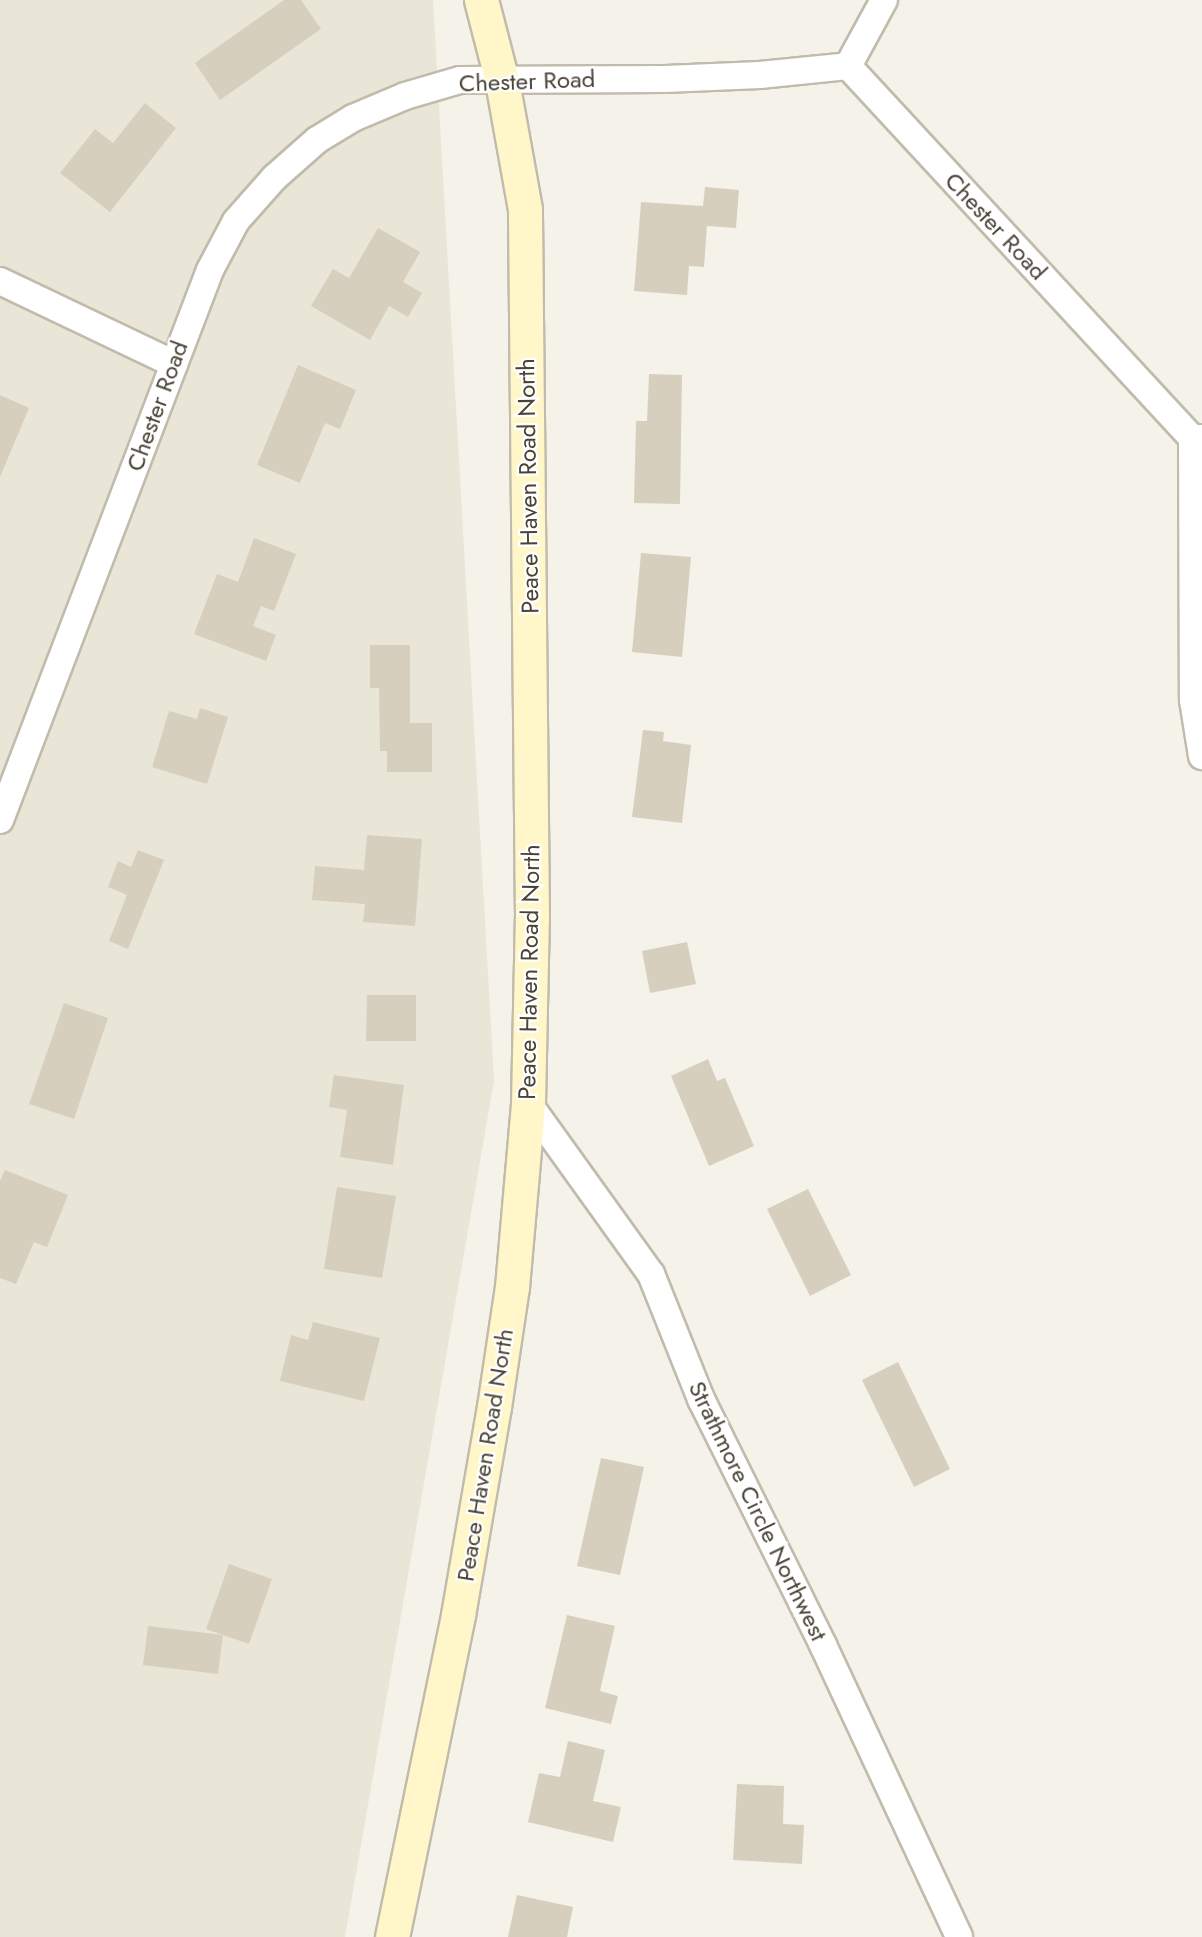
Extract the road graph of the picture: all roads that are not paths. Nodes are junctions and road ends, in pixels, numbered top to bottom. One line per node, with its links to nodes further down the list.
1 (481, 0): 4 (main road, Peace Haven Road North)
2 (884, 0): 3 (street)
3 (848, 66): 4 (street, Chester Road); 7 (street, Chester Road)
4 (502, 81): 6 (street, Chester Road); 10 (main road, Peace Haven Road North)
5 (0, 281): 6 (street)
6 (174, 364): 9 (street, Chester Road)
7 (1197, 438): 8 (street)
8 (1202, 756)
9 (0, 820)
10 (528, 1103): 11 (main road, Peace Haven Road North); 12 (street, Strathmore Circle Northwest)
11 (392, 1937)
12 (959, 1937)

